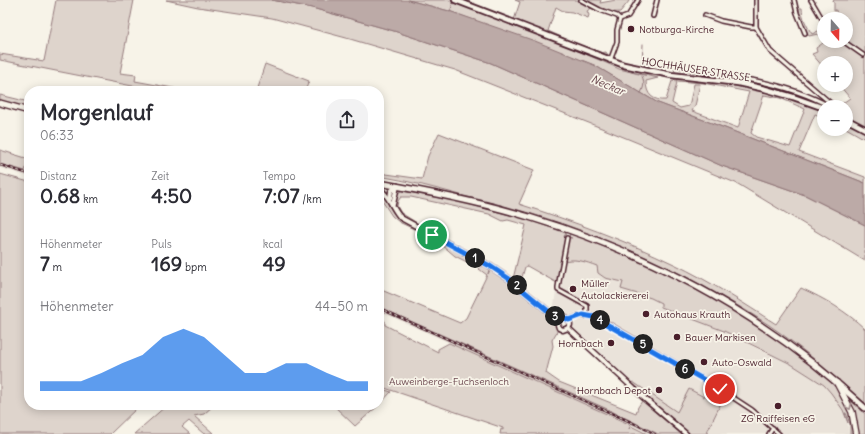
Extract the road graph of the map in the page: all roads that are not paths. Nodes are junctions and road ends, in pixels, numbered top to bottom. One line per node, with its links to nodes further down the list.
1 (455, 0): 16 (main road, HOCHHÄUSER STRASSE)
2 (581, 0): 11 (street)
3 (638, 0): 11 (street)
4 (657, 0): 10 (street)
5 (756, 0): 12 (street)
6 (794, 0): 13 (street)
7 (811, 0): 8 (street)
8 (818, 12)
9 (705, 15): 12 (street)
10 (653, 16)
11 (620, 19): 16 (street)
12 (756, 27): 19 (street)
13 (805, 33)
14 (853, 48): 15 (street)
15 (863, 55)
16 (610, 60): 21 (main road, HOCHHÄUSER STRASSE)
17 (697, 69): 18 (street)
18 (819, 100)
19 (828, 100)
20 (0, 103): 22 (main road)
21 (817, 106)
22 (24, 109)
23 (853, 122): 24 (main road)
24 (865, 129)
25 (384, 184): 26 (main road)
26 (397, 186): 28 (street); 29 (street); 35 (main road)
27 (384, 192): 28 (street)
28 (390, 200): 29 (street)
29 (393, 205): 32 (street)
30 (567, 238): 31 (street)
31 (587, 315): 33 (street); 37 (street)
32 (559, 320): 33 (street); 34 (street)
33 (569, 320): 34 (street)
34 (568, 328): 38 (street)
35 (837, 383): 36 (main road); 41 (highway, one-way to 41)
36 (865, 408)
37 (773, 428): 39 (street); 40 (street)
38 (686, 434)
39 (769, 434)
40 (779, 434)
41 (856, 434)

